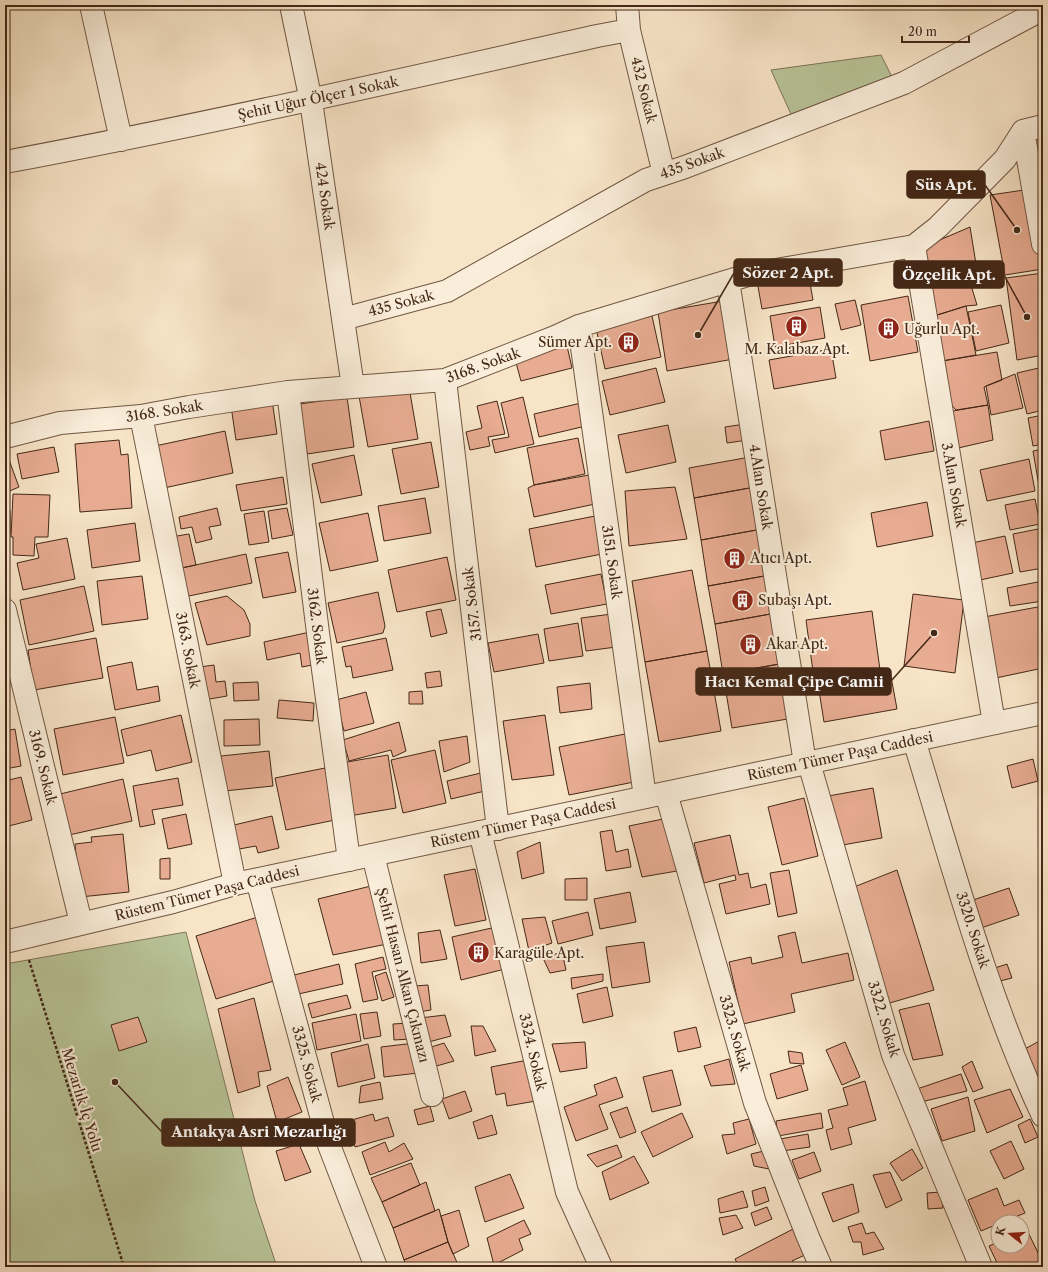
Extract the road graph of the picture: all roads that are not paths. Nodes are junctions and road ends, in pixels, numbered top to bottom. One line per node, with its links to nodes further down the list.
1 (91, 5): 8 (street)
2 (291, 5): 6 (street, 424 Sokak)
3 (627, 5): 5 (street, 432 Sokak)
4 (1043, 9): 10 (street, 435 Sokak)
5 (629, 30): 6 (street, Şehit Uğur Ölçer 1 Sokak); 10 (street, 432 Sokak)
6 (311, 101): 8 (street, Şehit Uğur Ölçer 1 Sokak); 14 (street, 424 Sokak)
7 (1033, 128): 11 (street); 12 (street, 3168. Sokak)
8 (122, 140): 9 (street, Şehit Uğur Ölçer 1 Sokak)
9 (5, 162)
10 (664, 174): 14 (street, 435 Sokak)
11 (1043, 244)
12 (914, 246): 13 (street, 3168. Sokak); 23 (street, 3.Alan Sokak)
13 (728, 281): 15 (street, 3168. Sokak); 25 (street, 4.Alan Sokak)
14 (342, 318): 17 (street, 424 Sokak)
15 (579, 326): 16 (street, 3168. Sokak); 27 (street, 3151. Sokak)
16 (445, 380): 17 (street, 3168. Sokak); 28 (street, 3157. Sokak)
17 (353, 387): 18 (street, 3168. Sokak)
18 (288, 392): 19 (street, 3168. Sokak); 30 (street, 3162. Sokak)
19 (141, 416): 20 (street, 3168. Sokak); 32 (street, 3163. Sokak)
20 (5, 437)
21 (5, 610): 33 (street, 3169. Sokak)
22 (1043, 713): 23 (street, Rüstem Tümer Paşa Caddesi)
23 (994, 723): 24 (street, Rüstem Tümer Paşa Caddesi)
24 (914, 740): 25 (street, Rüstem Tümer Paşa Caddesi); 36 (street, 3320. Sokak)
25 (807, 763): 26 (street, Rüstem Tümer Paşa Caddesi); 40 (street, 3322. Sokak)
26 (666, 793): 27 (street, Rüstem Tümer Paşa Caddesi); 39 (street, 3323. Sokak)
27 (645, 797): 28 (street, Rüstem Tümer Paşa Caddesi)
28 (489, 830): 29 (street, Rüstem Tümer Paşa Caddesi); 38 (street, 3324. Sokak)
29 (373, 855): 30 (street, Rüstem Tümer Paşa Caddesi); 35 (street, Şehit Hasan Alkan Çıkmazı)
30 (349, 860): 31 (street, Rüstem Tümer Paşa Caddesi)
31 (257, 880): 32 (street, Rüstem Tümer Paşa Caddesi); 37 (street, 3325. Sokak)
32 (235, 884): 33 (street, Rüstem Tümer Paşa Caddesi)
33 (81, 924): 34 (street, Rüstem Tümer Paşa Caddesi)
34 (13, 940)
35 (432, 1095)
36 (1043, 1116)
37 (376, 1267)
38 (601, 1267)
39 (821, 1267)
40 (981, 1267)

